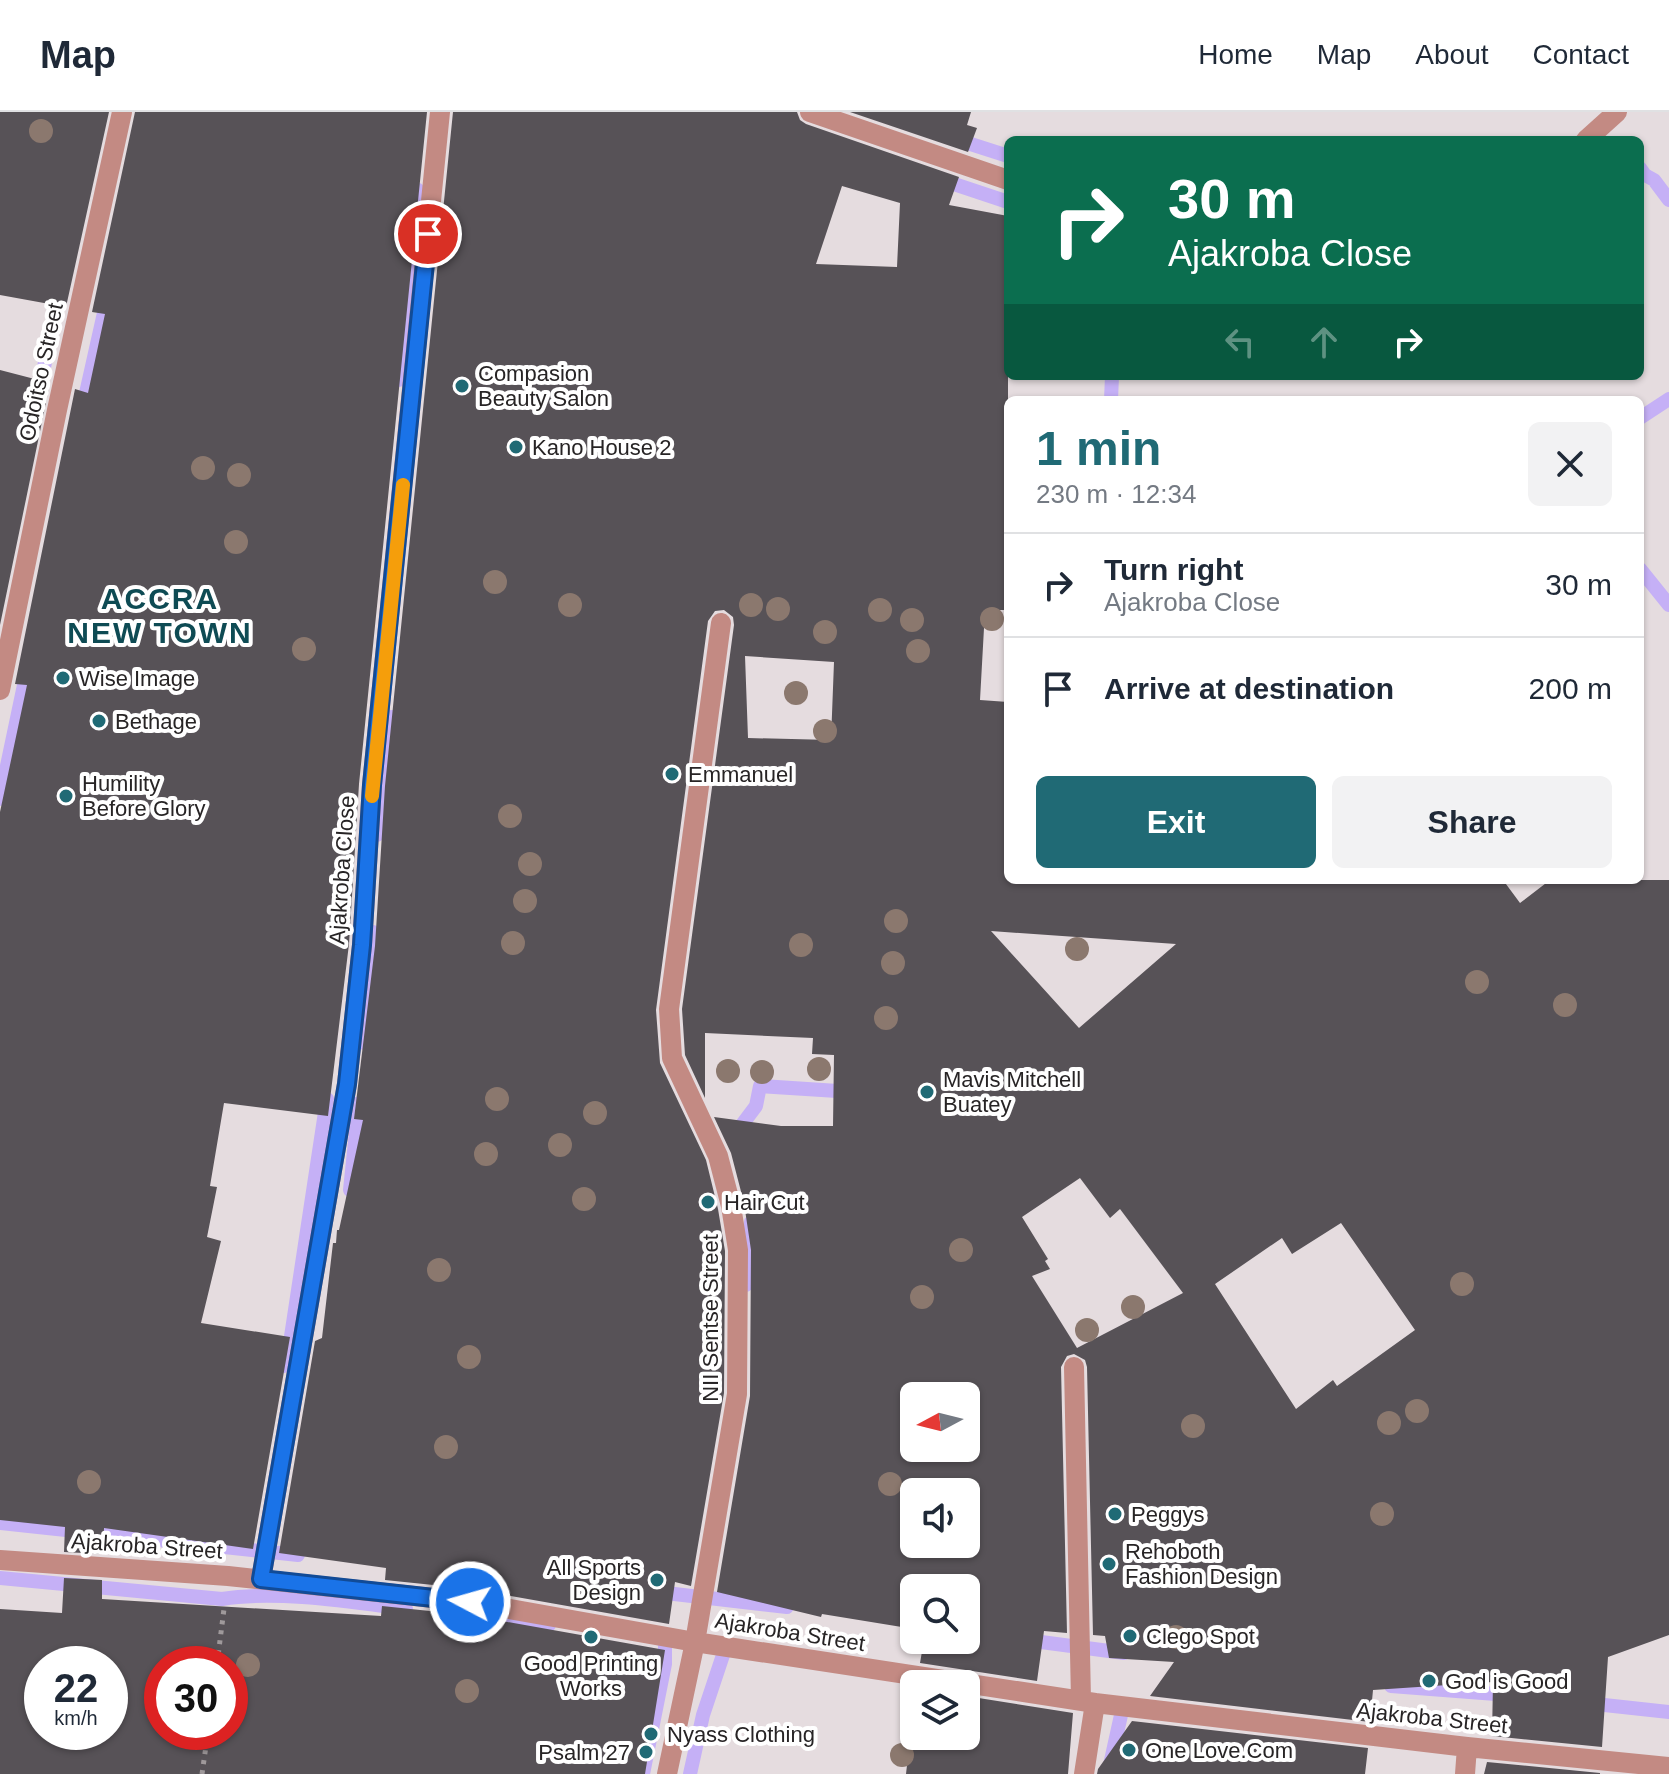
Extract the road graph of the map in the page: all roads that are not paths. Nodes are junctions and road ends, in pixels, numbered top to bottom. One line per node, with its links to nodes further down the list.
1 (122, 112): 8 (street, Odoitso Street)
2 (440, 112): 11 (street, Ajakroba Close)
3 (810, 112): 6 (street)
4 (1617, 112): 5 (street)
5 (1590, 136)
6 (1004, 179)
7 (721, 623): 12 (street, NII Sentse Street)
8 (0, 690)
9 (1074, 1367): 13 (street)
10 (0, 1560): 11 (street, Ajakroba Street)
11 (261, 1579): 12 (street, Ajakroba Street)
12 (695, 1642): 13 (street, Ajakroba Street); 16 (street)
13 (1088, 1702): 14 (street, Ajakroba Street); 17 (street)
14 (1467, 1747): 15 (street, Ajakroba Street); 18 (street)
15 (1669, 1767)
16 (667, 1774)
17 (1084, 1774)
18 (1465, 1774)

